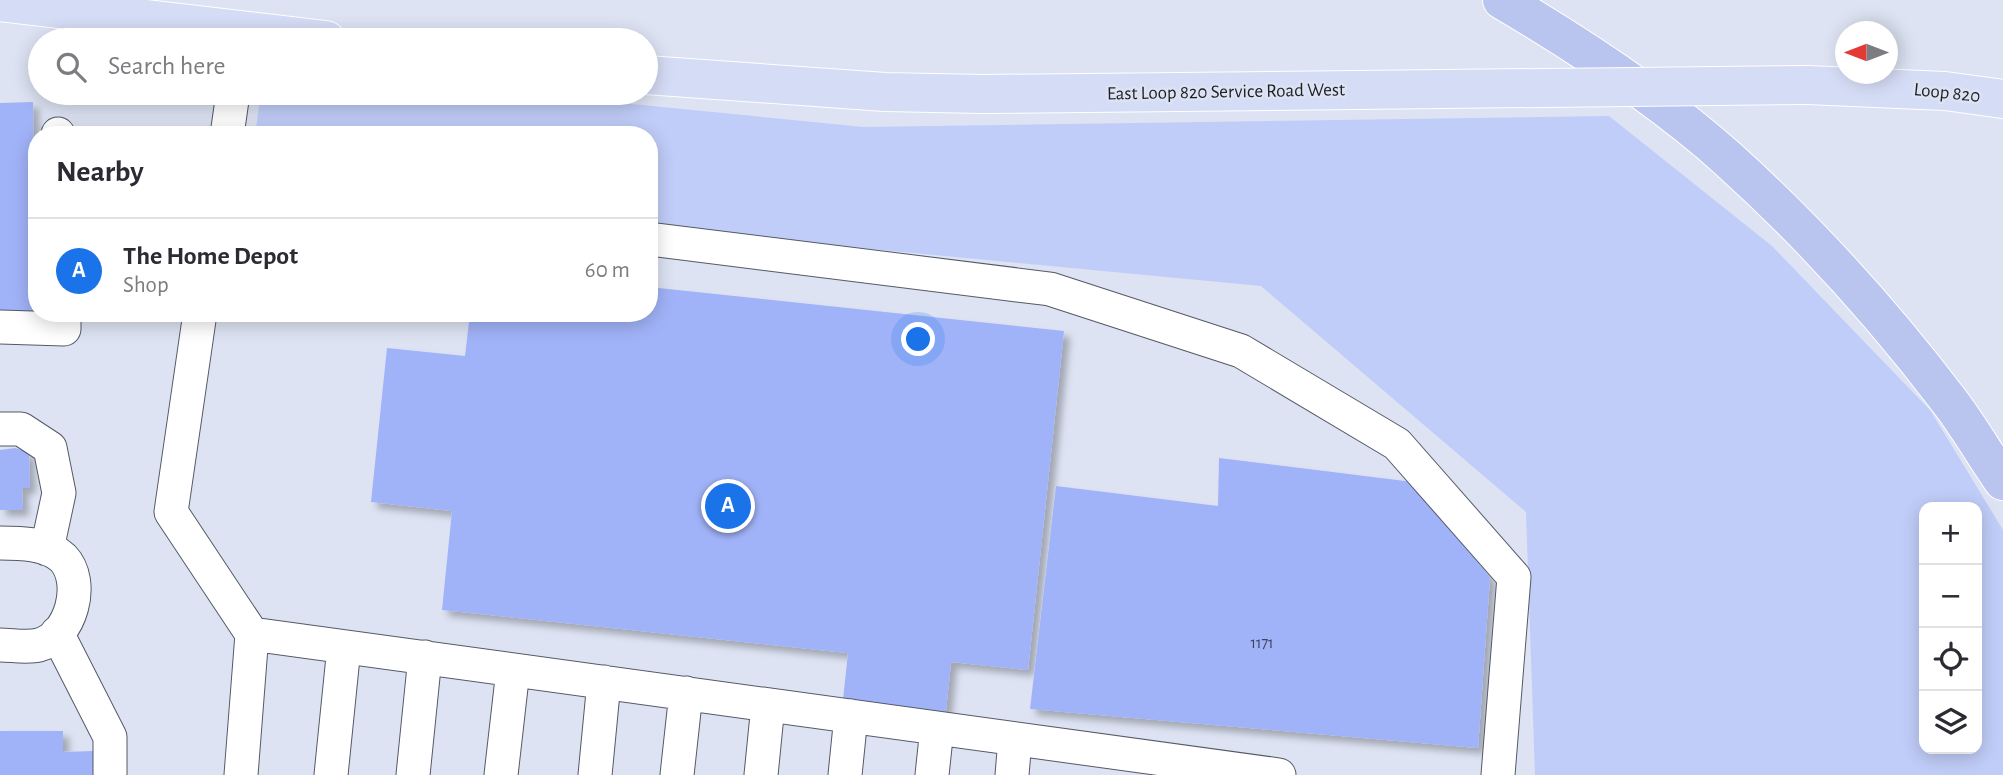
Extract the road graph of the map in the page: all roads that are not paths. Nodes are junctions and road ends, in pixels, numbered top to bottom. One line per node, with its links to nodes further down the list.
1 (1502, 0): 14 (highway)
2 (0, 2): 3 (main road)
3 (185, 28)
4 (658, 76): 5 (main road, East Loop 820 Service Road West, bridge)
5 (1807, 85): 6 (main road, Loop 820)
6 (2003, 99)
7 (231, 105): 8 (lane)
8 (228, 126)
9 (658, 240): 44 (lane)
10 (65, 322): 12 (lane)
11 (199, 322): 18 (lane)
12 (0, 327)
13 (0, 429): 16 (lane)
14 (2003, 481)
15 (0, 543): 16 (lane)
16 (47, 549): 17 (lane)
17 (57, 633): 19 (lane); 31 (lane)
18 (252, 634): 20 (lane); 32 (lane)
19 (0, 645)
20 (344, 646): 21 (lane); 33 (lane)
21 (425, 657): 22 (lane); 34 (lane)
22 (513, 670): 23 (lane); 35 (lane)
23 (604, 682): 24 (lane); 36 (lane)
24 (686, 693): 25 (lane); 37 (lane)
25 (768, 705): 26 (lane); 38 (lane)
26 (851, 716): 27 (lane); 39 (lane)
27 (937, 728): 28 (lane); 40 (lane)
28 (1015, 738): 29 (lane); 41 (lane)
29 (1101, 763): 30 (lane)
30 (1191, 769): 42 (lane)
31 (110, 775)
32 (241, 775)
33 (331, 775)
34 (413, 775)
35 (501, 775)
36 (595, 775)
37 (677, 775)
38 (761, 775)
39 (845, 775)
40 (932, 775)
41 (1012, 775)
42 (1274, 775): 43 (lane)
43 (1279, 775)
44 (1497, 775)

